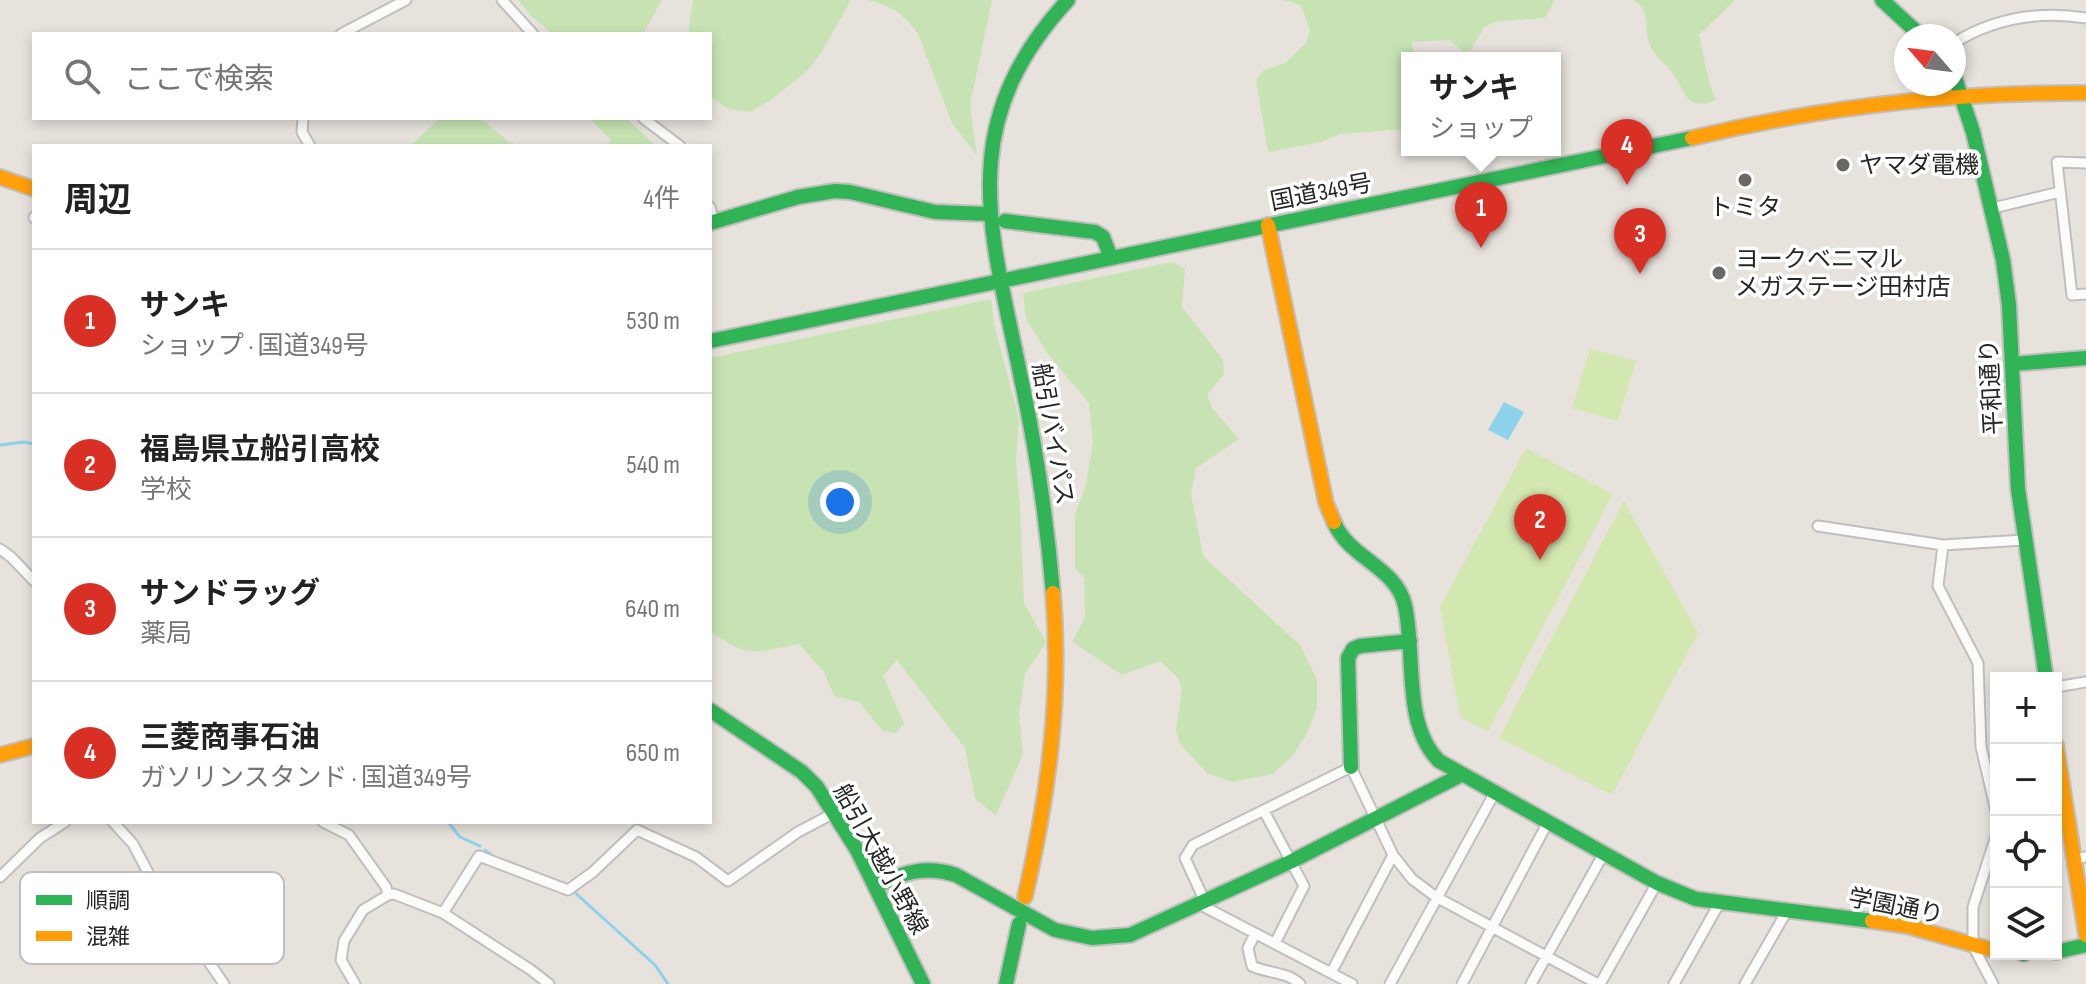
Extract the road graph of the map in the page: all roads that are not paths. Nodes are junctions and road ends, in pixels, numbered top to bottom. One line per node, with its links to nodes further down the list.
1 (406, 0): 7 (street)
2 (502, 0): 8 (street)
3 (1068, 0): 21 (main road, 船引バイパス)
4 (1882, 0): 6 (main road)
5 (2086, 18): 9 (street)
6 (1908, 24)
7 (345, 32)
8 (531, 32)
9 (1966, 37)
10 (2086, 93): 11 (main road, 国道349号)
11 (1962, 97): 20 (main road, 平和通り); 24 (main road, 国道349号)
12 (303, 120): 14 (street)
13 (646, 120): 15 (street)
14 (309, 144)
15 (677, 144)
16 (2086, 163): 19 (street)
17 (0, 177): 18 (main road)
18 (32, 188)
19 (2060, 192): 20 (street); 27 (street)
20 (1993, 208): 30 (main road, 平和通り)
21 (988, 214): 22 (main road); 26 (main road, 船引バイパス)
22 (712, 217)
23 (1005, 221): 25 (main road)
24 (1268, 225): 25 (main road, 国道349号); 36 (main road, 学園通り)
25 (1111, 258): 26 (main road, 国道349号)
26 (1001, 280): 28 (main road, 国道349号); 65 (main road, 船引バイパス)
27 (2086, 294)
28 (712, 341)
29 (2086, 358): 30 (main road)
30 (2012, 364): 32 (main road, 平和通り)
31 (1818, 526): 33 (street)
32 (2024, 540): 33 (street); 37 (main road, 平和通り)
33 (1943, 545): 46 (street)
34 (0, 549): 35 (street)
35 (32, 579)
36 (1410, 641): 43 (main road); 45 (main road, 学園通り)
37 (2045, 672)
38 (2086, 682): 39 (street)
39 (2062, 686)
40 (712, 711): 49 (main road, 船引大越小野線)
41 (32, 747): 42 (main road)
42 (0, 755)
43 (1351, 767): 48 (street); 50 (street)
44 (2062, 773): 58 (main road)
45 (1461, 775): 47 (main road, 学園通り); 50 (main road)
46 (1990, 785)
47 (1494, 794): 51 (main road, 学園通り); 66 (street)
48 (1264, 811): 59 (street); 68 (street)
49 (834, 813): 63 (main road, 船引大越小野線); 70 (street)
50 (1375, 819): 56 (street); 59 (main road)
51 (1548, 822): 55 (main road, 学園通り); 72 (street)
52 (62, 824): 61 (street)
53 (115, 824): 60 (street)
54 (327, 824): 64 (street)
55 (1604, 853): 62 (main road, 学園通り); 80 (street)
56 (1393, 855): 66 (street); 82 (street)
57 (1990, 855): 77 (street)
58 (2080, 858): 74 (main road)
59 (1290, 862): 68 (main road); 75 (street)
60 (148, 872)
61 (0, 877)
62 (1657, 883): 67 (main road, 学園通り); 93 (street)
63 (875, 887): 68 (main road); 86 (main road, 船引大越小野線)
64 (388, 895): 70 (street); 84 (street)
65 (1025, 897)
66 (1436, 897): 72 (street); 90 (street)
67 (1720, 902): 69 (main road, 学園通り); 94 (street)
68 (1202, 903): 73 (street)
69 (1788, 909): 77 (main road, 学園通り); 95 (street)
70 (443, 913): 85 (street)
71 (1019, 924): 87 (main road)
72 (1492, 926): 80 (street); 91 (street)
73 (1255, 934): 75 (street); 88 (street)
74 (2086, 935)
75 (1275, 943): 82 (street)
76 (2086, 945): 79 (main road)
77 (1973, 946): 78 (main road, 学園通り); 96 (street)
78 (1990, 950)
79 (2062, 951)
80 (1547, 956): 92 (street); 93 (street)
81 (210, 964): 83 (street)
82 (1331, 973): 89 (street)
83 (224, 984)
84 (355, 984)
85 (549, 984)
86 (923, 984)
87 (1006, 984)
88 (1300, 984)
89 (1352, 984)
90 (1390, 984)
91 (1462, 984)
92 (1531, 984)
93 (1599, 984)
94 (1674, 984)
95 (1745, 984)
96 (1993, 984)

